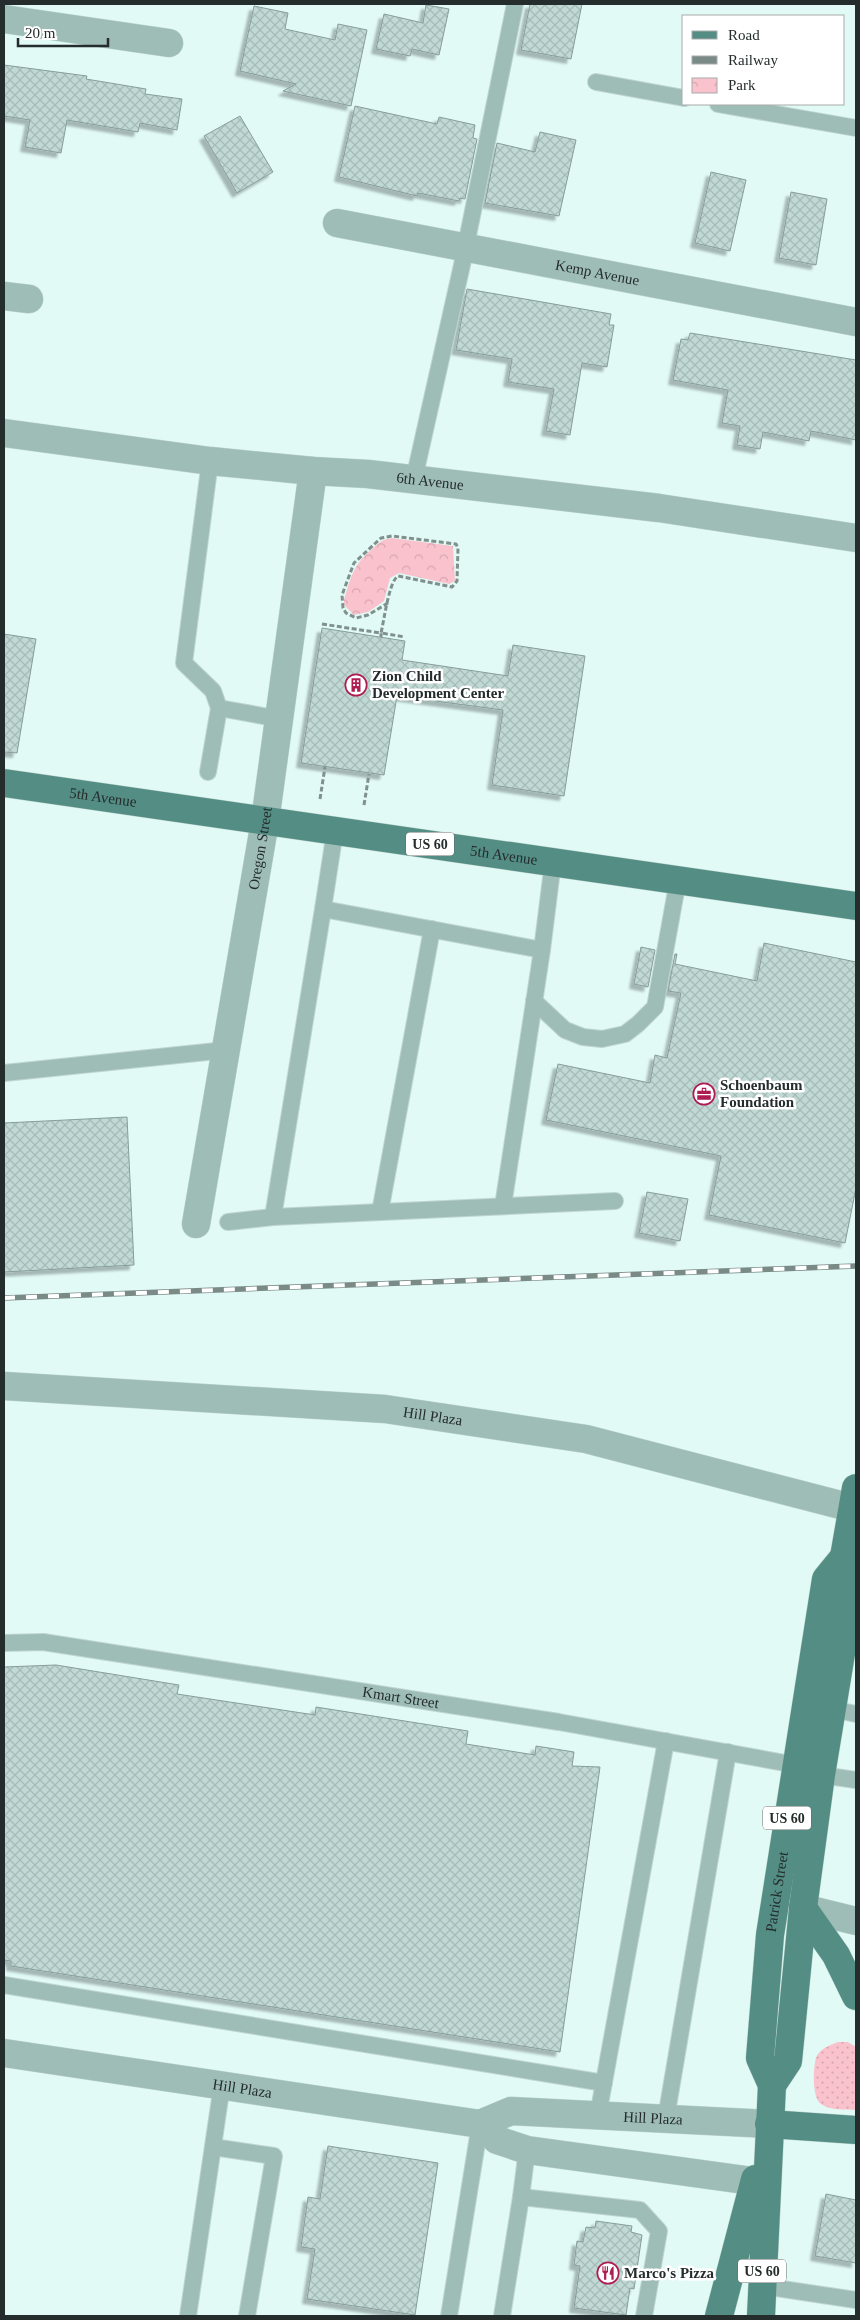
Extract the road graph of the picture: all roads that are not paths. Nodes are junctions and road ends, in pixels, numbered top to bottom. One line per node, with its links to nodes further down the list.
1 (515, 4): 9 (lane)
2 (4, 19): 3 (street)
3 (169, 43)
4 (596, 82): 5 (lane)
5 (682, 98)
6 (724, 105): 7 (lane)
7 (856, 128)
8 (337, 223): 9 (street, Kemp Avenue)
9 (465, 248): 10 (street, Kemp Avenue); 14 (lane)
10 (856, 322)
11 (4, 433): 12 (street, 6th Avenue)
12 (210, 461): 13 (street, 6th Avenue); 16 (lane)
13 (313, 471): 14 (street, 6th Avenue); 17 (street, Oregon Street)
14 (414, 479): 15 (street, 6th Avenue)
15 (856, 538)
16 (219, 708): 17 (lane); 18 (lane)
17 (280, 719): 20 (street, Oregon Street)
18 (208, 772)
19 (4, 783): 20 (main road, 5th Avenue / US 60)
20 (265, 821): 21 (main road, 5th Avenue / US 60); 29 (street, Oregon Street)
21 (335, 831): 22 (main road, 5th Avenue / US 60); 25 (lane)
22 (553, 862): 23 (main road, 5th Avenue / US 60); 27 (lane)
23 (678, 880): 24 (main road, 5th Avenue / US 60); 28 (lane)
24 (856, 906)
25 (323, 909): 26 (lane); 34 (lane)
26 (432, 930): 27 (lane); 33 (lane)
27 (542, 950): 28 (lane)
28 (534, 1001): 32 (lane)
29 (226, 1050): 30 (lane); 36 (street, Oregon Street)
30 (4, 1073)
31 (615, 1201): 32 (lane)
32 (503, 1206): 33 (lane)
33 (380, 1212): 34 (lane)
34 (273, 1217): 35 (lane)
35 (228, 1222)
36 (196, 1224)
37 (4, 1386): 38 (street, Hill Plaza)
38 (854, 1498): 39 (main road, Patrick Street / US 60)
39 (844, 1557): 41 (main road, Patrick Street / US 60); 44 (main road, Patrick Street / US 60)
40 (4, 1643): 42 (lane, Kmart Street)
41 (844, 1711): 45 (main road, Patrick Street / US 60)
42 (666, 1741): 43 (lane, Kmart Street); 52 (lane)
43 (728, 1752): 44 (lane, Kmart Street); 56 (lane)
44 (796, 1765): 54 (main road, Patrick Street / US 60)
45 (821, 1775): 46 (lane); 47 (main road, Patrick Street / US 60)
46 (856, 1780)
47 (803, 1908): 48 (street); 50 (main road); 54 (main road, Patrick Street / US 60)
48 (856, 1922)
49 (4, 1985): 52 (lane)
50 (856, 1996)
51 (4, 2053): 53 (street, Hill Plaza)
52 (604, 2083): 55 (lane)
53 (222, 2085): 57 (street, Hill Plaza); 60 (lane)
54 (772, 2085): 58 (main road, Patrick Street / US 60)
55 (598, 2115): 56 (street, Hill Plaza); 57 (street, Hill Plaza)
56 (666, 2118): 58 (street, Hill Plaza)
57 (480, 2124): 61 (street); 68 (lane)
58 (769, 2124): 59 (main road); 62 (main road, Patrick Street)
59 (856, 2130)
60 (213, 2147): 66 (lane); 67 (lane)
61 (527, 2150): 62 (street); 63 (lane)
62 (760, 2182): 64 (main road, US 60); 71 (main road)
63 (522, 2197): 69 (lane); 70 (lane)
64 (762, 2286): 65 (lane); 72 (main road, US 60)
65 (856, 2300)
66 (188, 2316)
67 (247, 2316)
68 (449, 2316)
69 (502, 2316)
70 (644, 2316)
71 (720, 2316)
72 (761, 2316)

